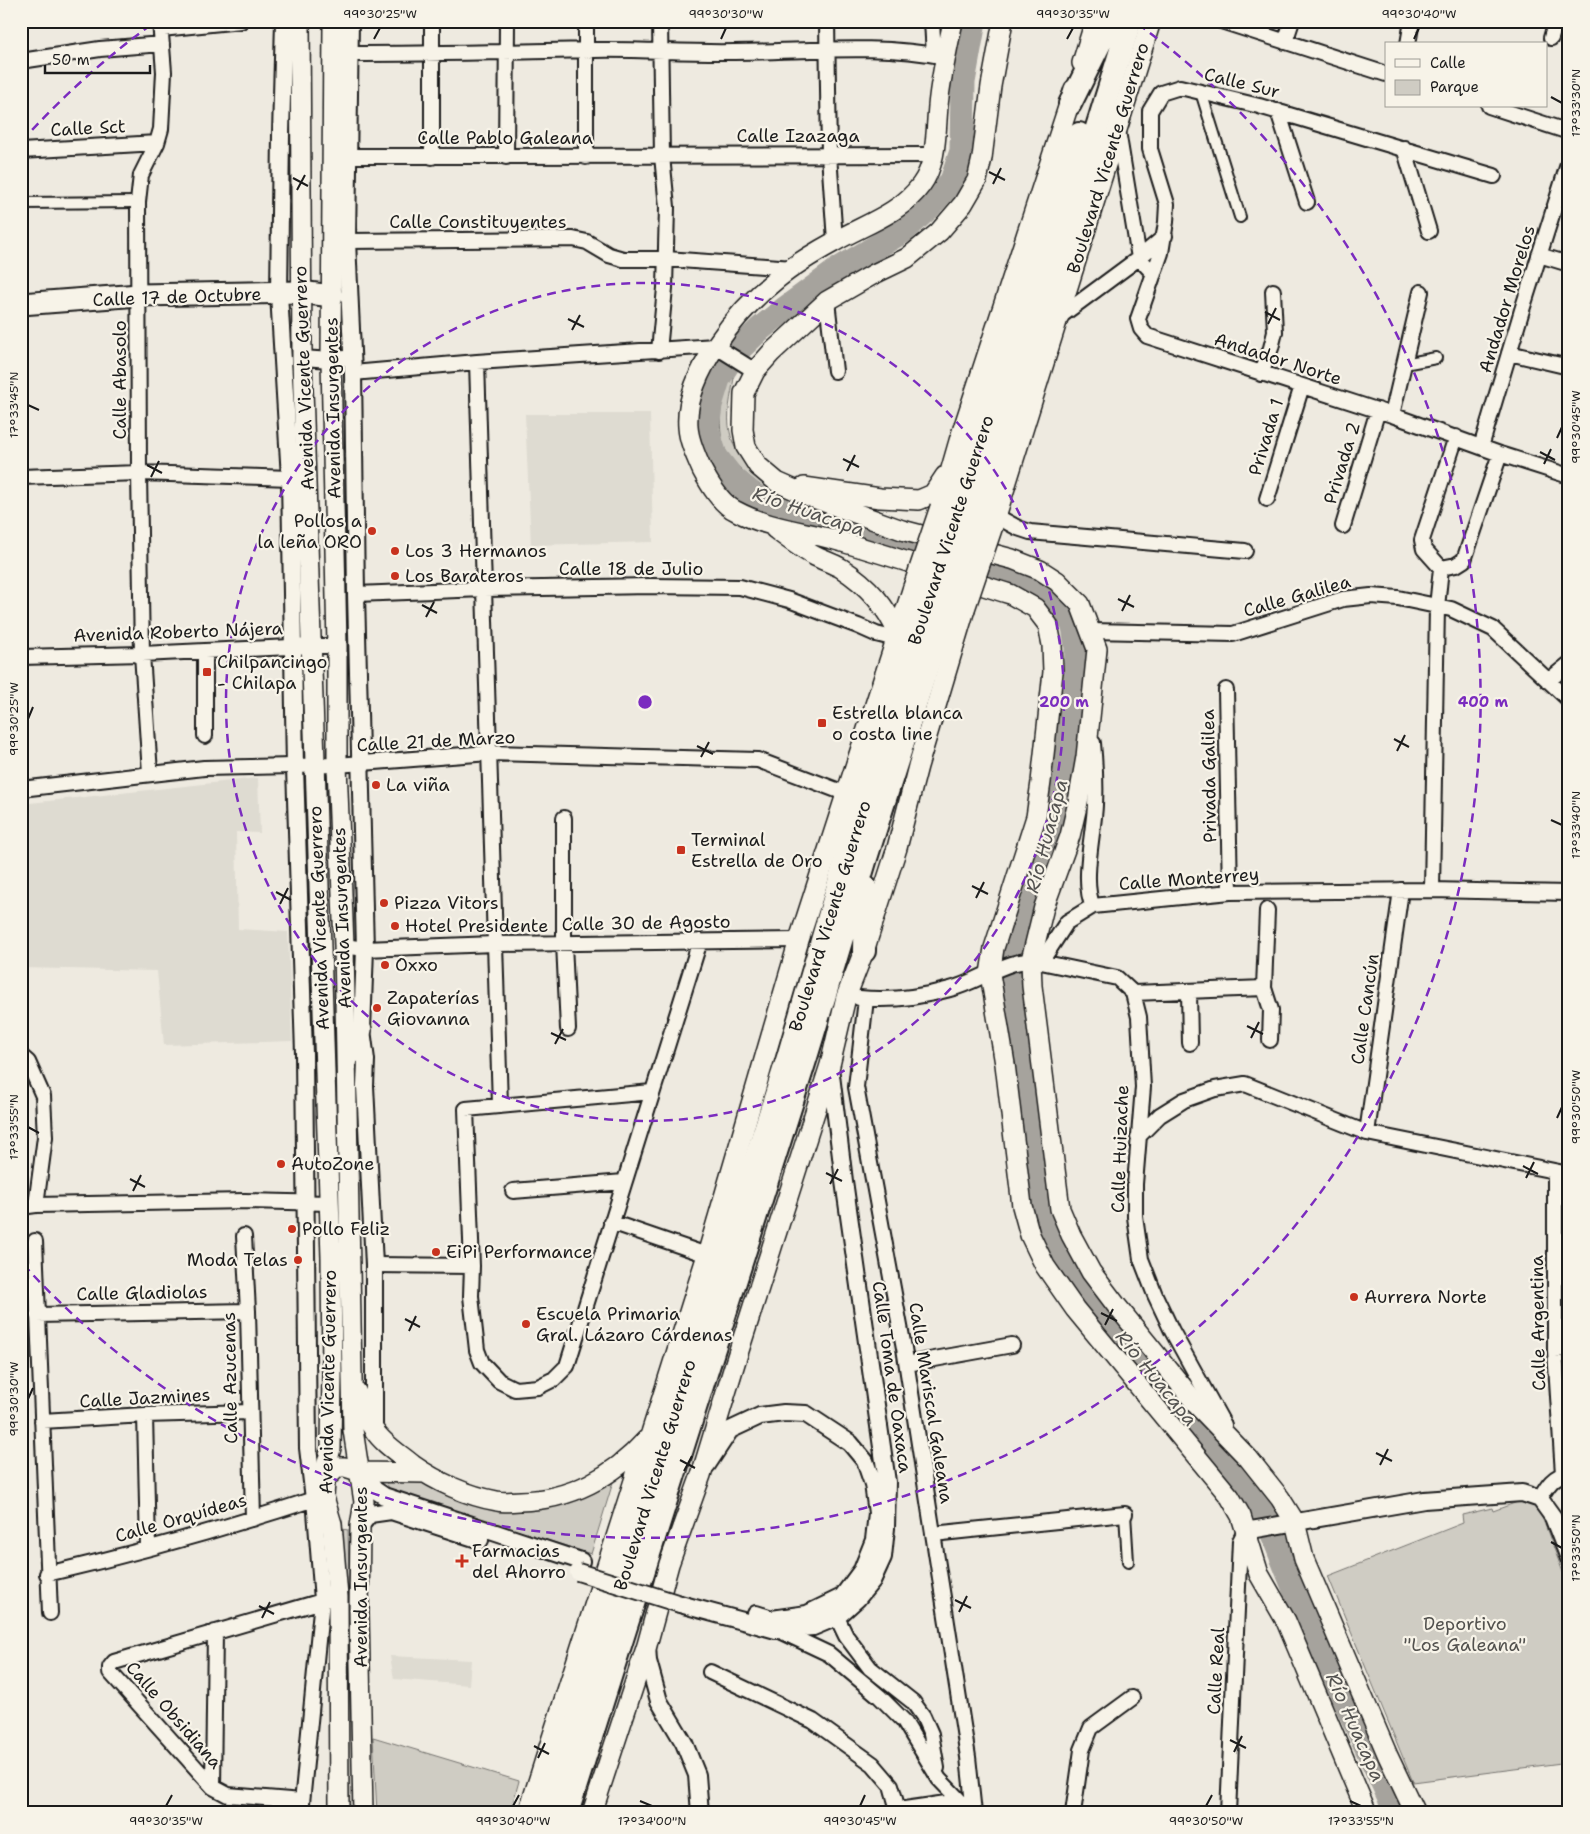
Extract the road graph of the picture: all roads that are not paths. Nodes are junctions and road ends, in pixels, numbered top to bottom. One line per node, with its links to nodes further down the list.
1 (241, 21): 23 (street)
2 (284, 21): 72 (street)
3 (300, 21): 70 (main road, Avenida Vicente Guerrero)
4 (333, 21): 74 (main road, Avenida Insurgentes)
5 (350, 21): 32 (street)
6 (432, 21): 33 (street)
7 (507, 21): 31 (street)
8 (586, 21): 29 (street)
9 (660, 21): 30 (street)
10 (828, 21): 28 (street)
11 (932, 21): 34 (street)
12 (953, 21): 34 (main road)
13 (1002, 21): 75 (main road)
14 (1095, 21): 38 (main road, Boulevard Vicente Guerrero)
15 (1111, 21): 38 (highway)
16 (1116, 21): 105 (highway, Boulevard Vicente Guerrero)
17 (1130, 21): 105 (highway, Boulevard Vicente Guerrero)
18 (1151, 21): 41 (main road, Boulevard Vicente Guerrero)
19 (1220, 21): 25 (street)
20 (1292, 21): 25 (street)
21 (1412, 21): 26 (street)
22 (1556, 21): 24 (street)
23 (161, 25): 27 (street, Calle Abasolo)
24 (1551, 38)
25 (1285, 42): 36 (street)
26 (1408, 42)
27 (162, 44): 35 (street); 43 (street, Calle Abasolo)
28 (828, 48): 30 (street); 34 (street); 46 (street)
29 (587, 50): 30 (street); 31 (street); 52 (street)
30 (662, 51): 50 (street)
31 (507, 52): 33 (street); 49 (street)
32 (348, 54): 33 (street); 48 (street)
33 (433, 54): 51 (street)
34 (940, 56): 47 (main road)
35 (21, 61)
36 (1385, 74)
37 (1201, 92): 40 (street, Calle Sur); 58 (street); 60 (street, Calle Sur)
38 (1070, 104): 96 (main road, Boulevard Vicente Guerrero)
39 (1495, 108): 42 (street)
40 (1278, 112): 44 (street, Calle Sur); 56 (street)
41 (1117, 129): 64 (street); 77 (main road, Boulevard Vicente Guerrero)
42 (1569, 132)
43 (157, 143): 45 (street, Calle Sct); 55 (street, Calle Abasolo)
44 (1404, 148): 54 (street, Calle Sur); 59 (street)
45 (21, 151)
46 (829, 155): 47 (street, Calle Izazaga); 50 (street, Calle Izazaga); 62 (street)
47 (933, 155): 62 (main road)
48 (347, 156): 51 (street, Calle Pablo Galeana); 61 (street)
49 (506, 156): 51 (street, Calle Pablo Galeana); 52 (street, Calle Pablo Galeana)
50 (662, 156): 52 (street, Calle Pablo Galeana); 65 (street)
51 (432, 157)
52 (586, 157)
53 (1569, 161): 63 (street, Andador Morelos)
54 (1494, 176)
55 (138, 202): 57 (street); 73 (street, Calle Abasolo)
56 (1307, 202)
57 (21, 203)
58 (1240, 217)
59 (1429, 231)
60 (1165, 236): 64 (street); 68 (street, Calle Sur)
61 (346, 241): 65 (street, Calle Constituyentes); 81 (street)
62 (834, 241): 67 (main road)
63 (1539, 255): 66 (street); 80 (street, Andador Morelos)
64 (1139, 258): 68 (street); 77 (street)
65 (666, 259): 67 (street, Calle Constituyentes); 79 (street)
66 (1569, 264)
67 (793, 268): 78 (main road)
68 (1154, 274): 91 (street, Andador Norte)
69 (1273, 291): 91 (street)
70 (300, 292): 72 (main road, Calle 17 de Octubre); 74 (main road, Calle 17 de Octubre); 82 (main road, Avenida Vicente Guerrero)
71 (1421, 292): 86 (street)
72 (279, 294): 73 (main road, Calle 17 de Octubre); 102 (street)
73 (139, 295): 76 (main road, Calle 17 de Octubre); 99 (street, Calle Abasolo)
74 (332, 296): 84 (main road, Avenida Insurgentes)
75 (827, 301): 88 (main road); 89 (street)
76 (21, 304)
77 (1058, 318): 105 (main road, Boulevard Vicente Guerrero)
78 (718, 348): 79 (street); 88 (street); 106 (main road)
79 (659, 351): 85 (street)
80 (1509, 352): 87 (street); 97 (street, Andador Morelos)
81 (352, 356): 84 (street); 90 (street)
82 (302, 358): 84 (street); 116 (main road, Avenida Vicente Guerrero)
83 (1436, 358): 86 (street)
84 (330, 360): 117 (main road, Avenida Insurgentes)
85 (477, 362): 90 (street); 110 (street)
86 (1404, 364): 94 (street)
87 (1569, 367)
88 (755, 371): 103 (main road)
89 (835, 371)
90 (353, 373): 111 (street)
91 (1260, 374): 92 (street, Andador Norte)
92 (1302, 386): 93 (street, Andador Norte); 104 (street, Privada 1)
93 (1378, 410): 94 (street, Andador Norte); 107 (street, Privada 2)
94 (1392, 415): 95 (street, Andador Norte)
95 (1456, 437): 97 (street, Andador Norte); 109 (street)
96 (960, 441): 103 (main road); 105 (main road, Boulevard Vicente Guerrero)
97 (1481, 447): 98 (street, Andador Norte)
98 (1500, 454): 100 (street, Andador Norte); 109 (street)
99 (139, 473): 101 (street); 102 (street); 120 (street, Calle Abasolo)
100 (1569, 476)
101 (21, 477)
102 (290, 478): 118 (street)
103 (788, 487): 114 (main road)
104 (1267, 499)
105 (972, 517): 108 (street); 112 (highway, Boulevard Vicente Guerrero, bridge); 112 (main road, Boulevard Vicente Guerrero, bridge)
106 (765, 523): 115 (main road); 152 (main road)
107 (1343, 526)
108 (1245, 551)
109 (1441, 568): 113 (street)
110 (484, 589): 111 (street, Calle 18 de Julio); 115 (street, Calle 18 de Julio); 128 (street)
111 (356, 594): 129 (street)
112 (939, 599): 115 (main road, Boulevard Vicente Guerrero); 137 (highway, Boulevard Vicente Guerrero); 150 (main road, Boulevard Vicente Guerrero); 232 (highway, Boulevard Vicente Guerrero)
113 (1437, 607): 114 (street, Calle Galilea); 123 (street, Calle Galilea); 139 (street)
114 (1091, 630): 126 (main road)
115 (898, 634): 135 (main road, Boulevard Vicente Guerrero)
116 (312, 646): 117 (street, Avenida Roberto Nájera); 118 (street, Avenida Roberto Nájera); 130 (main road, Avenida Vicente Guerrero)
117 (337, 646): 131 (main road, Avenida Insurgentes)
118 (292, 647): 119 (street, Avenida Roberto Nájera); 132 (street)
119 (205, 651): 120 (street, Avenida Roberto Nájera); 127 (street)
120 (142, 654): 121 (street, Avenida Roberto Nájera); 133 (street, Calle Abasolo)
121 (21, 656)
122 (1569, 664): 123 (street)
123 (1548, 680): 125 (street, Calle Galilea)
124 (1226, 690): 140 (street, Privada Galilea)
125 (1569, 700)
126 (1090, 716): 142 (street); 151 (main road)
127 (205, 736)
128 (489, 753): 129 (street, Calle 21 de Marzo); 135 (street, Calle 21 de Marzo); 147 (street)
129 (361, 763): 131 (street, Calle 21 de Marzo); 149 (street)
130 (314, 766): 131 (street, Calle 21 de Marzo); 132 (street, Calle 21 de Marzo); 169 (main road, Avenida Vicente Guerrero)
131 (337, 766): 148 (main road, Avenida Insurgentes)
132 (295, 767): 133 (street, Calle 21 de Marzo); 174 (street)
133 (150, 773): 134 (street, Calle 21 de Marzo)
134 (21, 789)
135 (847, 794): 144 (main road, Boulevard Vicente Guerrero)
136 (564, 818): 146 (street)
137 (866, 858): 150 (highway); 233 (highway, Boulevard Vicente Guerrero)
138 (1401, 890): 139 (street, Calle Monterrey); 140 (street, Calle Monterrey); 167 (street, Calle Cancún)
139 (1432, 890): 141 (street, Calle Monterrey)
140 (1230, 892): 142 (street, Calle Monterrey)
141 (1569, 893)
142 (1093, 906): 151 (street, Calle Monterrey)
143 (1267, 910): 153 (street)
144 (799, 940): 145 (street, Calle 30 de Agosto); 181 (main road, Boulevard Vicente Guerrero)
145 (700, 941): 146 (street, Calle 30 de Agosto); 165 (street)
146 (564, 943): 147 (street, Calle 30 de Agosto); 158 (street)
147 (494, 944): 149 (street, Calle 30 de Agosto); 166 (street)
148 (344, 946): 149 (street, Calle 30 de Agosto); 163 (main road, Avenida Insurgentes)
149 (365, 949): 159 (street)
150 (864, 951): 156 (main road, Boulevard Vicente Guerrero)
151 (1033, 960): 152 (street); 155 (street); 196 (main road)
152 (993, 972): 157 (street); 207 (main road)
153 (1264, 988): 154 (street); 160 (street)
154 (1189, 991): 155 (street); 161 (street)
155 (1133, 993): 168 (street, Calle Huizache)
156 (846, 997): 157 (street); 164 (main road, Boulevard Vicente Guerrero)
157 (866, 999): 189 (street, Calle Mariscal Galeana)
158 (568, 1029)
159 (362, 1030): 163 (main road); 182 (street)
160 (1270, 1040)
161 (1190, 1043)
162 (24, 1061): 176 (street)
163 (346, 1063): 170 (main road, Avenida Insurgentes)
164 (830, 1065): 200 (main road, Boulevard Vicente Guerrero); 215 (street, Calle Toma de Oaxaca)
165 (652, 1092): 166 (street); 172 (street)
166 (500, 1106): 183 (street)
167 (1366, 1133): 168 (street); 171 (street)
168 (1138, 1137): 196 (street, Calle Huizache)
169 (327, 1167): 170 (main road); 175 (main road, Avenida Vicente Guerrero)
170 (348, 1168): 190 (main road, Avenida Insurgentes)
171 (1562, 1173): 188 (street, Calle Argentina)
172 (624, 1182): 173 (street); 178 (street)
173 (513, 1191)
174 (305, 1202): 175 (street); 176 (street); 201 (street)
175 (329, 1203): 201 (main road, Avenida Vicente Guerrero)
176 (36, 1205): 177 (street)
177 (21, 1207)
178 (611, 1222): 181 (street); 183 (street)
179 (244, 1236): 184 (street, Calle Azucenas)
180 (35, 1241): 185 (street)
181 (707, 1255): 195 (main road, Boulevard Vicente Guerrero)
182 (374, 1265): 183 (street); 194 (street)
183 (472, 1266)
184 (248, 1311): 185 (street, Calle Gladiolas); 191 (street, Calle Azucenas)
185 (37, 1315): 193 (street)
186 (1012, 1345): 189 (street)
187 (1569, 1349): 188 (street)
188 (1554, 1350): 199 (street, Calle Argentina)
189 (907, 1364): 208 (street, Calle Mariscal Galeana)
190 (354, 1387): 194 (main road); 197 (main road, Avenida Insurgentes)
191 (250, 1412): 192 (street, Calle Jazmines); 204 (street, Calle Azucenas)
192 (144, 1415): 193 (street, Calle Jazmines); 209 (street)
193 (42, 1421): 213 (street)
194 (374, 1430): 198 (main road)
195 (652, 1433): 198 (main road); 231 (main road, Boulevard Vicente Guerrero)
196 (1249, 1459): 205 (main road)
197 (361, 1472): 198 (main road); 201 (main road); 206 (main road, Avenida Insurgentes); 212 (street, Calle Toma de Oaxaca)
198 (425, 1473)
199 (1566, 1474): 202 (street)
200 (701, 1475): 215 (street, Calle Toma de Oaxaca); 219 (main road, Boulevard Vicente Guerrero)
201 (321, 1492): 204 (street, Calle Orquídeas); 214 (main road, Avenida Vicente Guerrero)
202 (1540, 1498): 205 (street); 210 (street)
203 (1125, 1514): 208 (street); 211 (street)
204 (253, 1519): 209 (street, Calle Orquídeas)
205 (1291, 1522): 207 (street); 240 (main road)
206 (360, 1526): 212 (street, Calle Toma de Oaxaca); 230 (main road, Avenida Insurgentes)
207 (1250, 1530): 238 (street, Calle Real); 239 (main road)
208 (933, 1534): 236 (street, Calle Mariscal Galeana)
209 (148, 1548): 213 (street, Calle Orquídeas)
210 (1569, 1558)
211 (1128, 1562)
212 (580, 1566): 217 (street, Calle Toma de Oaxaca)
213 (48, 1574): 216 (street)
214 (330, 1599): 218 (street, Calle Obsidiana); 227 (street); 229 (main road, Avenida Vicente Guerrero)
215 (833, 1610): 217 (street, Calle Toma de Oaxaca); 224 (street)
216 (50, 1613)
217 (774, 1624): 224 (street, Calle Toma de Oaxaca)
218 (215, 1632): 225 (street); 225 (street, Calle Obsidiana)
219 (647, 1644): 221 (main road, Boulevard Vicente Guerrero); 223 (street)
220 (710, 1672): 228 (street)
221 (629, 1698): 223 (street); 234 (main road, Boulevard Vicente Guerrero)
222 (1132, 1698): 237 (street)
223 (659, 1701): 235 (street)
224 (939, 1779): 226 (street, Calle Toma de Oaxaca)
225 (213, 1787): 227 (street)
226 (960, 1801): 228 (street); 236 (street, Calle Toma de Oaxaca)
227 (301, 1807)
228 (897, 1811)
229 (339, 1813)
230 (363, 1813)
231 (528, 1813)
232 (548, 1813)
233 (567, 1813)
234 (592, 1813)
235 (700, 1813)
236 (973, 1813)
237 (1074, 1813)
238 (1228, 1813)
239 (1367, 1813)
240 (1416, 1813)

